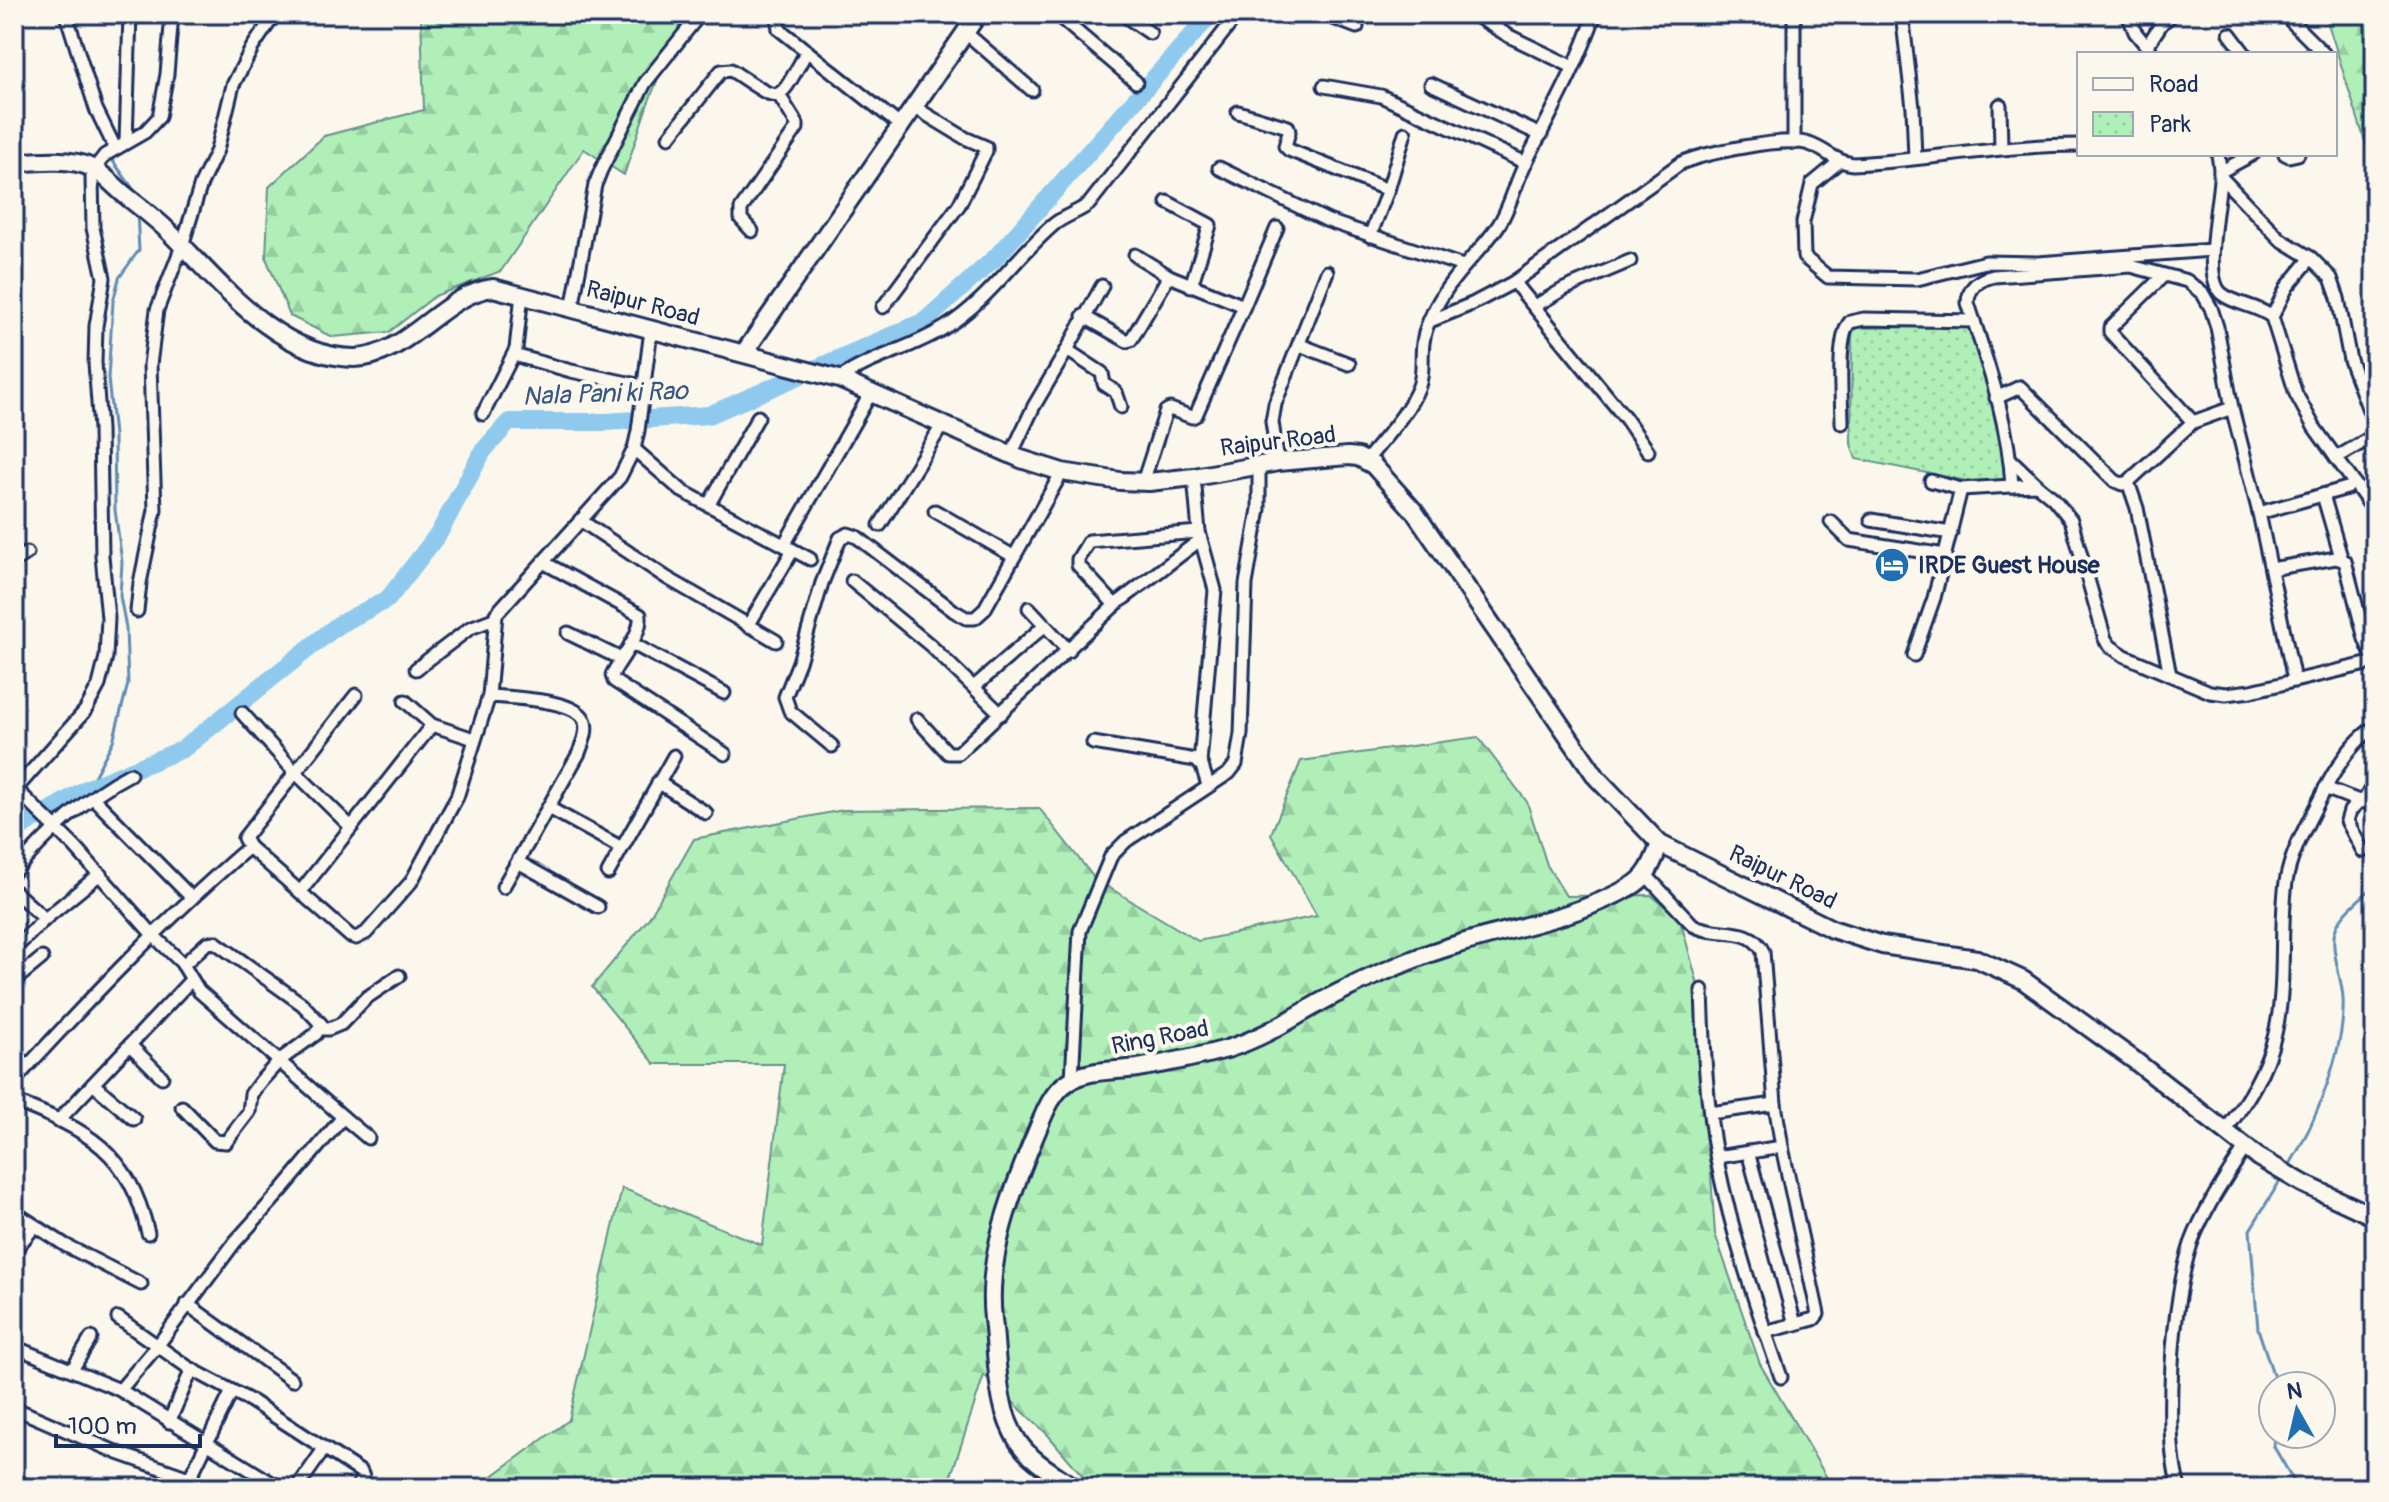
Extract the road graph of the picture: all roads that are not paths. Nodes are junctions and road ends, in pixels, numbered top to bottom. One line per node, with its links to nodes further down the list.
1 (66, 14): 43 (street)
2 (130, 14): 43 (street)
3 (172, 14): 43 (street)
4 (275, 14): 58 (street)
5 (700, 14): 74 (street)
6 (784, 14): 24 (street)
7 (978, 14): 20 (main road)
8 (1056, 14): 28 (street)
9 (1122, 14): 21 (street)
10 (1238, 14): 85 (street)
11 (1323, 14): 19 (street)
12 (1473, 14): 27 (street)
13 (1595, 14): 27 (street)
14 (1794, 14): 40 (street)
15 (1902, 14): 46 (street)
16 (2128, 14): 23 (street)
17 (2173, 14): 23 (street)
18 (2284, 14): 26 (street)
19 (1357, 27)
20 (965, 32): 31 (street); 34 (main road)
21 (1150, 33)
22 (2230, 34): 25 (street)
23 (2150, 50)
24 (807, 51): 32 (street); 36 (street)
25 (2244, 52)
26 (2322, 52)
27 (1573, 67): 38 (street)
28 (1136, 82)
29 (1431, 84): 38 (street)
30 (1324, 86): 49 (street)
31 (1032, 90)
32 (779, 95): 39 (street); 56 (street)
33 (2000, 105): 42 (street)
34 (914, 107): 36 (main road); 73 (street)
35 (1238, 112): 53 (street)
36 (901, 126): 82 (main road)
37 (1405, 133): 53 (street)
38 (1541, 135): 49 (street)
39 (669, 137)
40 (1794, 143): 47 (street); 67 (street)
41 (2077, 145): 42 (street)
42 (2001, 148): 46 (street)
43 (114, 149): 51 (street)
44 (2218, 156): 52 (street)
45 (2250, 156): 52 (street)
46 (1915, 158): 47 (street)
47 (1840, 161): 59 (street)
48 (14, 163): 51 (main road, Raipur Road)
49 (1526, 163): 63 (street)
50 (1219, 168): 57 (street)
51 (94, 169): 58 (main road, Raipur Road); 174 (street)
52 (2220, 174): 59 (street); 61 (street)
53 (1388, 190): 57 (street)
54 (1167, 202): 69 (street)
55 (1277, 228): 71 (street)
56 (752, 231)
57 (1370, 236): 63 (street)
58 (177, 241): 70 (main road, Raipur Road); 138 (street)
59 (2212, 250): 76 (street)
60 (1135, 255): 65 (street)
61 (2311, 258): 76 (street); 96 (street)
62 (1630, 261): 72 (street)
63 (1463, 266): 77 (street)
64 (1327, 272): 80 (street)
65 (1169, 276): 69 (street); 75 (street)
66 (2163, 276): 78 (street); 90 (street); 93 (street)
67 (1514, 282): 72 (street); 77 (street)
68 (1102, 286): 75 (street)
69 (1191, 286): 71 (street)
70 (522, 294): 74 (main road, Raipur Road); 83 (street)
71 (1244, 306): 109 (street)
72 (1535, 306): 99 (street)
73 (883, 307)
74 (572, 309): 79 (main road, Raipur Road)
75 (1083, 316): 81 (street)
76 (2272, 317): 101 (street)
77 (1430, 321): 103 (street)
78 (1974, 321): 88 (street); 94 (street)
79 (651, 330): 82 (main road, Raipur Road); 86 (street)
80 (1300, 345): 84 (street); 104 (street)
81 (1067, 350): 89 (street); 100 (street)
82 (744, 353): 85 (main road, Raipur Road)
83 (514, 355): 86 (street); 91 (street)
84 (1349, 364)
85 (835, 378): 87 (main road, Raipur Road)
86 (642, 386): 98 (street)
87 (872, 391): 95 (main road, Raipur Road); 126 (street)
88 (1996, 398): 102 (street); 110 (street)
89 (1121, 407)
90 (2232, 408): 93 (street); 119 (street)
91 (483, 414)
92 (758, 417): 116 (street)
93 (2193, 422): 110 (street)
94 (1842, 423)
95 (943, 424): 100 (main road, Raipur Road); 123 (street)
96 (2375, 426)
97 (2375, 435): 101 (street)
98 (634, 449): 116 (street); 120 (street)
99 (1648, 451)
100 (1011, 455): 106 (main road, Raipur Road)
101 (2336, 458): 118 (street)
102 (2011, 460): 111 (street); 112 (street)
103 (1366, 461): 104 (main road, Raipur Road); 181 (main road, Raipur Road)
104 (1278, 462): 105 (main road, Raipur Road)
105 (1259, 465): 107 (main road, Raipur Road); 172 (street)
106 (1062, 472): 109 (main road, Raipur Road); 129 (street)
107 (1194, 477): 109 (main road, Raipur Road); 125 (street)
108 (1931, 481): 114 (street)
109 (1143, 482)
110 (2128, 482): 149 (street)
111 (2037, 485): 112 (street); 149 (street)
112 (2012, 486): 114 (street)
113 (2347, 488): 115 (street)
114 (1961, 489): 124 (street)
115 (2323, 495): 119 (street); 130 (street)
116 (709, 504): 126 (street)
117 (935, 511): 129 (street)
118 (2375, 512)
119 (2259, 513): 134 (street)
120 (580, 520): 133 (street); 140 (street)
121 (1871, 520): 124 (street)
122 (1831, 522): 128 (street)
123 (880, 525)
124 (1951, 533): 128 (street)
125 (1199, 536): 136 (street); 136 (street); 167 (street)
126 (788, 548): 131 (street); 140 (street)
127 (27, 553): 132 (street)
128 (1945, 555): 146 (street)
129 (1013, 556): 164 (street)
130 (2341, 557): 134 (street); 150 (street)
131 (810, 559)
132 (14, 561)
133 (543, 562): 139 (street); 144 (street)
134 (2271, 569): 150 (street)
135 (852, 581): 151 (street)
136 (1115, 605): 145 (street)
137 (1029, 608): 141 (street)
138 (137, 611)
139 (494, 619): 148 (street); 154 (street)
140 (748, 626): 143 (street)
141 (1043, 627): 145 (street); 151 (street)
142 (568, 633): 147 (street)
143 (776, 641)
144 (631, 643): 147 (street); 152 (street)
145 (1069, 651): 157 (street)
146 (1914, 655)
147 (621, 659): 165 (street)
148 (416, 669)
149 (2170, 675): 150 (street)
150 (2294, 680)
151 (974, 687): 157 (street)
152 (724, 693)
153 (356, 695): 168 (street)
154 (489, 696): 162 (street); 177 (street)
155 (405, 701): 160 (street)
156 (242, 713): 168 (street)
157 (1001, 714): 159 (street)
158 (2375, 717): 161 (street)
159 (917, 719)
160 (432, 725): 162 (street); 180 (street)
161 (2370, 730): 173 (street)
162 (474, 739): 192 (street)
163 (1093, 743): 167 (street)
164 (832, 746)
165 (725, 754)
166 (674, 756): 170 (street)
167 (1200, 763): 172 (street)
168 (295, 772): 180 (street); 182 (street)
169 (130, 774): 175 (street)
170 (658, 782): 178 (street); 183 (street)
171 (2375, 782): 176 (street)
172 (1208, 785): 208 (street)
173 (2325, 788): 176 (street); 218 (street)
174 (15, 790): 179 (street)
175 (93, 798): 179 (street); 193 (street)
176 (2366, 802): 184 (street)
177 (549, 808): 183 (street); 185 (street)
178 (706, 813)
179 (52, 824): 186 (street); 188 (street)
180 (351, 827): 192 (street)
181 (1660, 844): 189 (main road); 218 (main road, Raipur Road)
182 (249, 847): 192 (street); 193 (street)
183 (622, 848): 187 (street)
184 (2363, 851)
185 (518, 862): 190 (street); 194 (street)
186 (14, 872)
187 (608, 873)
188 (100, 874): 195 (street); 196 (street)
189 (1646, 875): 208 (main road, Ring Road); 212 (street)
190 (503, 887)
191 (14, 891): 195 (street)
192 (301, 891)
193 (191, 897): 196 (street)
194 (598, 907)
195 (45, 919): 197 (street)
196 (154, 936): 199 (street); 209 (street)
197 (20, 943)
198 (42, 958): 202 (street)
199 (183, 965): 201 (street); 204 (street)
200 (399, 976): 204 (street)
201 (191, 980): 205 (street); 206 (street)
202 (14, 981)
203 (1702, 990): 214 (street)
204 (321, 1029): 206 (street)
205 (130, 1045): 207 (street); 210 (street)
206 (280, 1060): 213 (street); 215 (street)
207 (162, 1077)
208 (1072, 1079): 253 (main road)
209 (14, 1081)
210 (93, 1084): 216 (street); 217 (street)
211 (14, 1101): 217 (street)
212 (1775, 1104): 214 (street); 220 (street)
213 (182, 1107)
214 (1710, 1113): 223 (street)
215 (343, 1117): 219 (street); 230 (street)
216 (134, 1119)
217 (58, 1121): 227 (street)
218 (2226, 1130): 222 (main road, Raipur Road)
219 (368, 1138)
220 (1782, 1147): 221 (street); 232 (street)
221 (1748, 1152): 223 (street); 232 (street)
222 (2252, 1152): 225 (main road, Raipur Road); 254 (street)
223 (1717, 1157): 233 (street)
224 (14, 1212): 226 (street)
225 (2375, 1217)
226 (35, 1226): 228 (street); 229 (street)
227 (148, 1233)
228 (14, 1251)
229 (141, 1284)
230 (187, 1304): 235 (street); 240 (street)
231 (118, 1318): 235 (street)
232 (1795, 1324): 233 (street)
233 (1765, 1332): 239 (street)
234 (91, 1338): 238 (street)
235 (158, 1345): 237 (street); 241 (street)
236 (22, 1350): 238 (street)
237 (192, 1369): 242 (street); 244 (street)
238 (72, 1370): 241 (street)
239 (1781, 1377)
240 (292, 1380)
241 (120, 1390): 244 (street)
242 (232, 1391): 245 (street); 246 (street)
243 (14, 1408): 248 (street)
244 (169, 1422): 245 (street)
245 (208, 1445): 248 (street); 250 (street)
246 (324, 1449): 251 (street); 252 (street)
247 (14, 1481): 249 (street)
248 (187, 1483)
249 (33, 1488)
250 (280, 1488)
251 (297, 1488)
252 (357, 1488)
253 (1075, 1488)
254 (2179, 1488)

